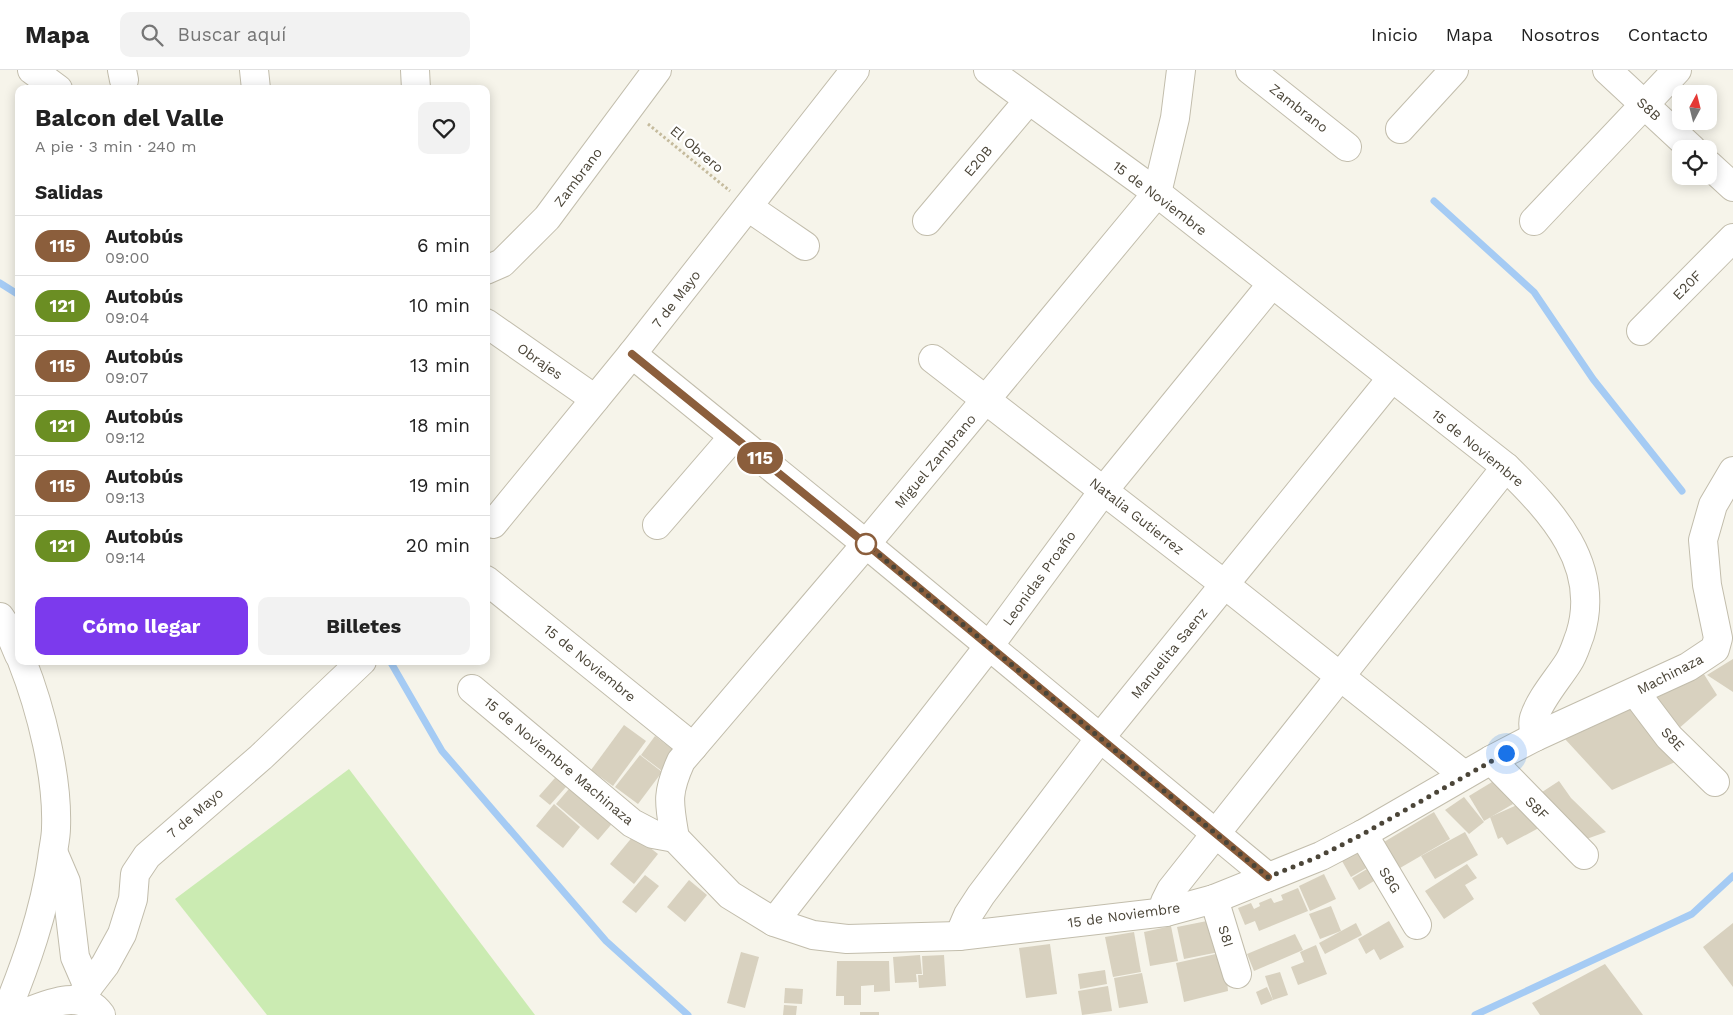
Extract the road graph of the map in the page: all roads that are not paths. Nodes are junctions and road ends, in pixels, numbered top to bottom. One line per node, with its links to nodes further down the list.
1 (32, 70): 12 (street)
2 (254, 70): 13 (street)
3 (415, 70): 14 (street)
4 (657, 70): 28 (street, Zambrano)
5 (855, 70): 23 (street, 7 de Mayo)
6 (988, 70): 15 (street, 15 de Noviembre)
7 (1181, 70): 22 (street, Miguel Zambrano)
8 (1250, 70): 19 (street, Zambrano)
9 (1454, 70): 17 (street)
10 (1607, 70): 16 (street, S8B)
11 (1677, 70): 16 (street)
12 (53, 85)
13 (256, 85)
14 (416, 85)
15 (1028, 101): 22 (street, 15 de Noviembre); 24 (street, E20B)
16 (1644, 104): 18 (street, S8B); 25 (street)
17 (1400, 129)
18 (1682, 140)
19 (1347, 146)
20 (1717, 172): 21 (street)
21 (1733, 187)
22 (1157, 193): 29 (street, 15 de Noviembre); 36 (street, Miguel Zambrano)
23 (748, 206): 27 (street); 32 (street, 7 de Mayo)
24 (927, 221)
25 (1534, 221)
26 (1733, 238): 31 (street, E20F)
27 (805, 246)
28 (490, 268)
29 (1271, 285): 34 (street, 15 de Noviembre); 40 (street, Leonidas Proaño)
30 (490, 329): 35 (street, Obrajes)
31 (1641, 332)
32 (632, 354): 35 (street, 7 de Mayo); 37 (street)
33 (933, 359): 36 (street, Natalia Gutierrez)
34 (1391, 378): 38 (street, 15 de Noviembre); 45 (street, Manuelita Saenz)
35 (595, 399): 41 (street, 7 de Mayo)
36 (986, 400): 40 (street, Natalia Gutierrez); 43 (street, Miguel Zambrano)
37 (733, 436): 42 (street); 43 (street)
38 (1506, 467): 51 (street); 54 (street, 15 de Noviembre)
39 (1733, 471): 53 (street, Machinaza)
40 (1104, 490): 45 (street, Natalia Gutierrez); 48 (street, Leonidas Proaño)
41 (493, 524)
42 (657, 525)
43 (866, 544): 48 (street); 56 (street, Miguel Zambrano)
44 (490, 583): 56 (street, 15 de Noviembre)
45 (1224, 584): 51 (street, Natalia Gutierrez); 55 (street, Manuelita Saenz)
46 (0, 617): 47 (street)
47 (15, 645)
48 (989, 646): 55 (street); 68 (street, Leonidas Proaño)
49 (24, 665): 63 (street)
50 (358, 665): 72 (street, 7 de Mayo)
51 (1338, 676): 58 (street, Natalia Gutierrez); 60 (street)
52 (472, 689): 62 (street, 15 de Noviembre Machinaza)
53 (1635, 692): 54 (street, Machinaza); 59 (street, S8E)
54 (1535, 737): 57 (street, 15 de Noviembre)
55 (1100, 738): 60 (street); 70 (street, Manuelita Saenz)
56 (693, 747): 62 (street, Miguel Zambrano)
57 (1491, 760): 58 (street, 15 de Noviembre); 64 (street, S8F)
58 (1464, 775): 61 (street, 15 de Noviembre)
59 (1716, 782)
60 (1216, 834): 65 (street); 67 (street)
61 (1363, 834): 65 (street, 15 de Noviembre); 69 (street, S8G)
62 (676, 838): 68 (street, 15 de Noviembre)
63 (53, 852): 72 (street); 73 (street)
64 (1584, 855)
65 (1268, 877): 66 (street, 15 de Noviembre)
66 (1214, 899): 67 (street, 15 de Noviembre); 71 (street, S8I)
67 (1166, 912): 70 (street, 15 de Noviembre)
68 (774, 922): 70 (street, 15 de Noviembre)
69 (1417, 925)
70 (959, 936)
71 (1237, 974)
72 (83, 993): 74 (street); 75 (street)
73 (5, 1015)
74 (20, 1015)
75 (101, 1015)

